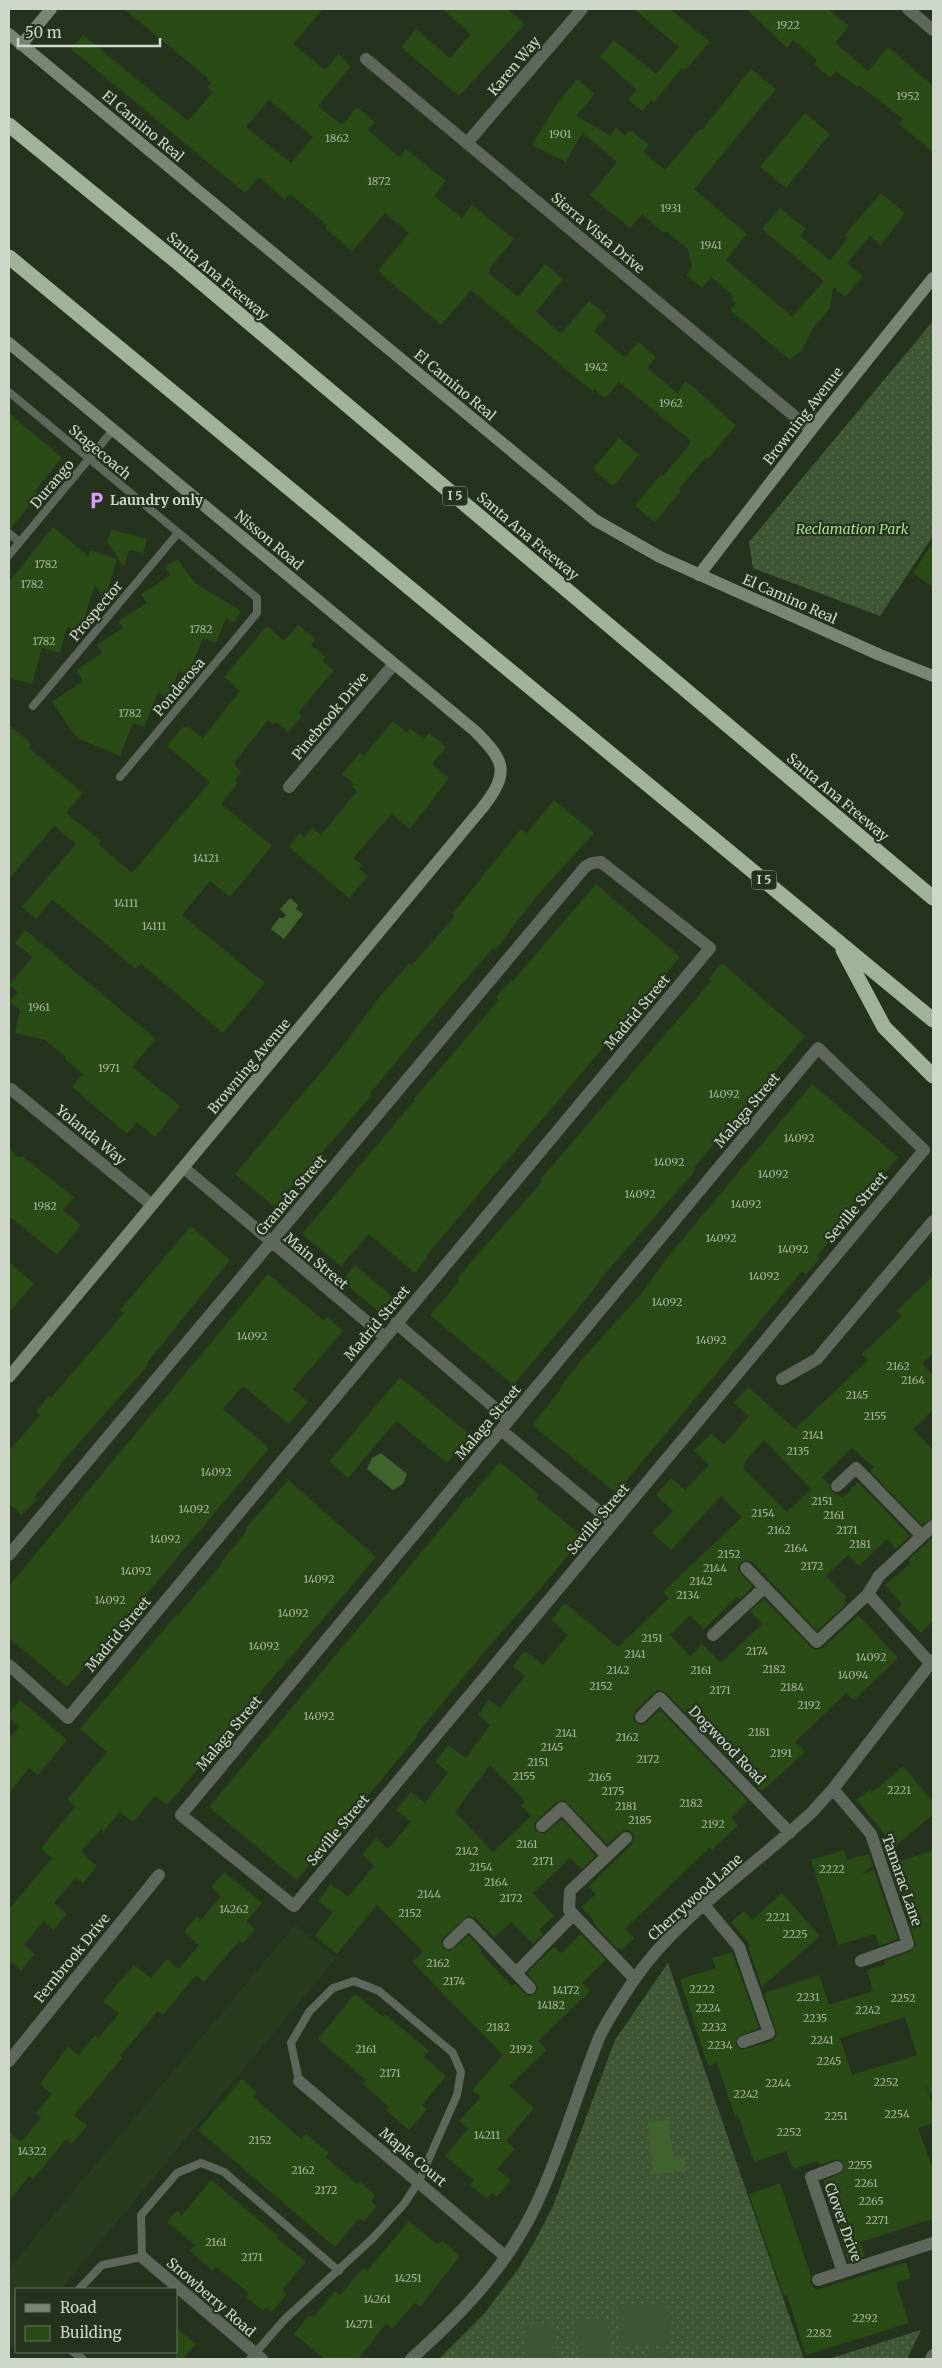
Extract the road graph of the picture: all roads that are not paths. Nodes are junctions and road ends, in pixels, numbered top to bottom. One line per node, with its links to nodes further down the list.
1 (51, 9): 6 (main road)
2 (582, 9): 9 (street, Karen Way)
3 (908, 9): 4 (street)
4 (933, 30)
5 (9, 34): 6 (main road, El Camino Real)
6 (21, 45): 21 (main road, El Camino Real)
7 (366, 59): 9 (street, Sierra Vista Drive)
8 (9, 125): 29 (highway, Santa Ana Freeway / I 5)
9 (468, 143): 15 (street, Sierra Vista Drive)
10 (9, 257): 32 (highway, I 5)
11 (933, 278): 15 (main road, Browning Avenue)
12 (9, 343): 14 (main road, Nisson Road)
13 (9, 392): 16 (lane, Stagecoach)
14 (113, 430): 16 (lane, Durango); 23 (main road, Nisson Road)
15 (811, 430): 21 (main road, Browning Avenue)
16 (89, 459): 18 (lane, Stagecoach); 19 (lane, Durango)
17 (9, 533): 19 (lane)
18 (178, 533): 22 (lane, Stagecoach); 25 (lane, Prospector)
19 (19, 542): 20 (lane, Durango)
20 (9, 555)
21 (700, 575): 24 (main road, El Camino Real)
22 (257, 613): 27 (lane, Ponderosa)
23 (394, 664): 26 (main road, Nisson Road); 28 (street, Pinebrook Drive)
24 (933, 676)
25 (33, 706)
26 (501, 768): 38 (main road, Browning Avenue)
27 (120, 777)
28 (289, 788)
29 (900, 870): 30 (highway); 31 (highway, Santa Ana Freeway / I 5)
30 (933, 886)
31 (933, 898)
32 (839, 942): 34 (highway, I 5); 35 (highway)
33 (710, 948): 41 (street, Granada Street); 42 (street, Madrid Street)
34 (933, 1020)
35 (933, 1076)
36 (11, 1089): 39 (street, Yolanda Way)
37 (924, 1150): 46 (street, Malaga Street); 49 (street, Seville Street)
38 (184, 1168): 39 (main road, Browning Avenue); 41 (street, Main Street)
39 (152, 1204): 44 (main road, Browning Avenue)
40 (933, 1221): 45 (street)
41 (271, 1243): 43 (street, Main Street); 52 (street, Granada Street)
42 (396, 1323): 43 (street, Madrid Street); 46 (street)
43 (384, 1337): 58 (street, Madrid Street)
44 (9, 1377)
45 (782, 1379)
46 (509, 1420): 47 (street, Malaga Street)
47 (500, 1430): 49 (street); 66 (street, Malaga Street)
48 (837, 1486): 51 (street)
49 (613, 1523): 66 (street, Seville Street)
50 (933, 1526): 51 (street)
51 (922, 1536): 55 (street)
52 (9, 1555)
53 (746, 1568): 54 (street)
54 (765, 1588): 55 (street); 56 (street)
55 (868, 1594): 57 (street)
56 (713, 1635)
57 (932, 1661): 60 (street, Cherrywood Lane)
58 (9, 1665)
59 (641, 1717): 62 (street, Dogwood Road)
60 (833, 1789): 62 (street, Cherrywood Lane); 70 (street, Tamarac Lane)
61 (542, 1826): 64 (street)
62 (790, 1833): 67 (street, Cherrywood Lane)
63 (626, 1838): 64 (street)
64 (607, 1856): 68 (street)
65 (159, 1874): 75 (street, Fernbrook Drive)
66 (294, 1906)
67 (705, 1906): 72 (street, Cherrywood Lane); 74 (street)
68 (573, 1915): 71 (street); 72 (street)
69 (449, 1942): 71 (street)
70 (861, 1960)
71 (516, 1973): 73 (street)
72 (635, 1979): 81 (street, Cherrywood Lane)
73 (530, 1988)
74 (742, 2042)
75 (9, 2061)
76 (299, 2081): 78 (street, Maple Court); 78 (lane)
77 (837, 2167): 83 (street, Clover Drive)
78 (419, 2181): 81 (street, Maple Court); 82 (lane)
79 (933, 2243): 83 (street, Clover Drive)
80 (142, 2256): 82 (lane); 85 (lane); 87 (street, Snowberry Road)
81 (506, 2257): 88 (street, Cherrywood Lane)
82 (339, 2271): 87 (lane)
83 (844, 2272): 84 (street)
84 (818, 2280)
85 (80, 2288)
86 (933, 2355): 89 (street)
87 (256, 2357)
88 (411, 2359)
89 (931, 2359)

